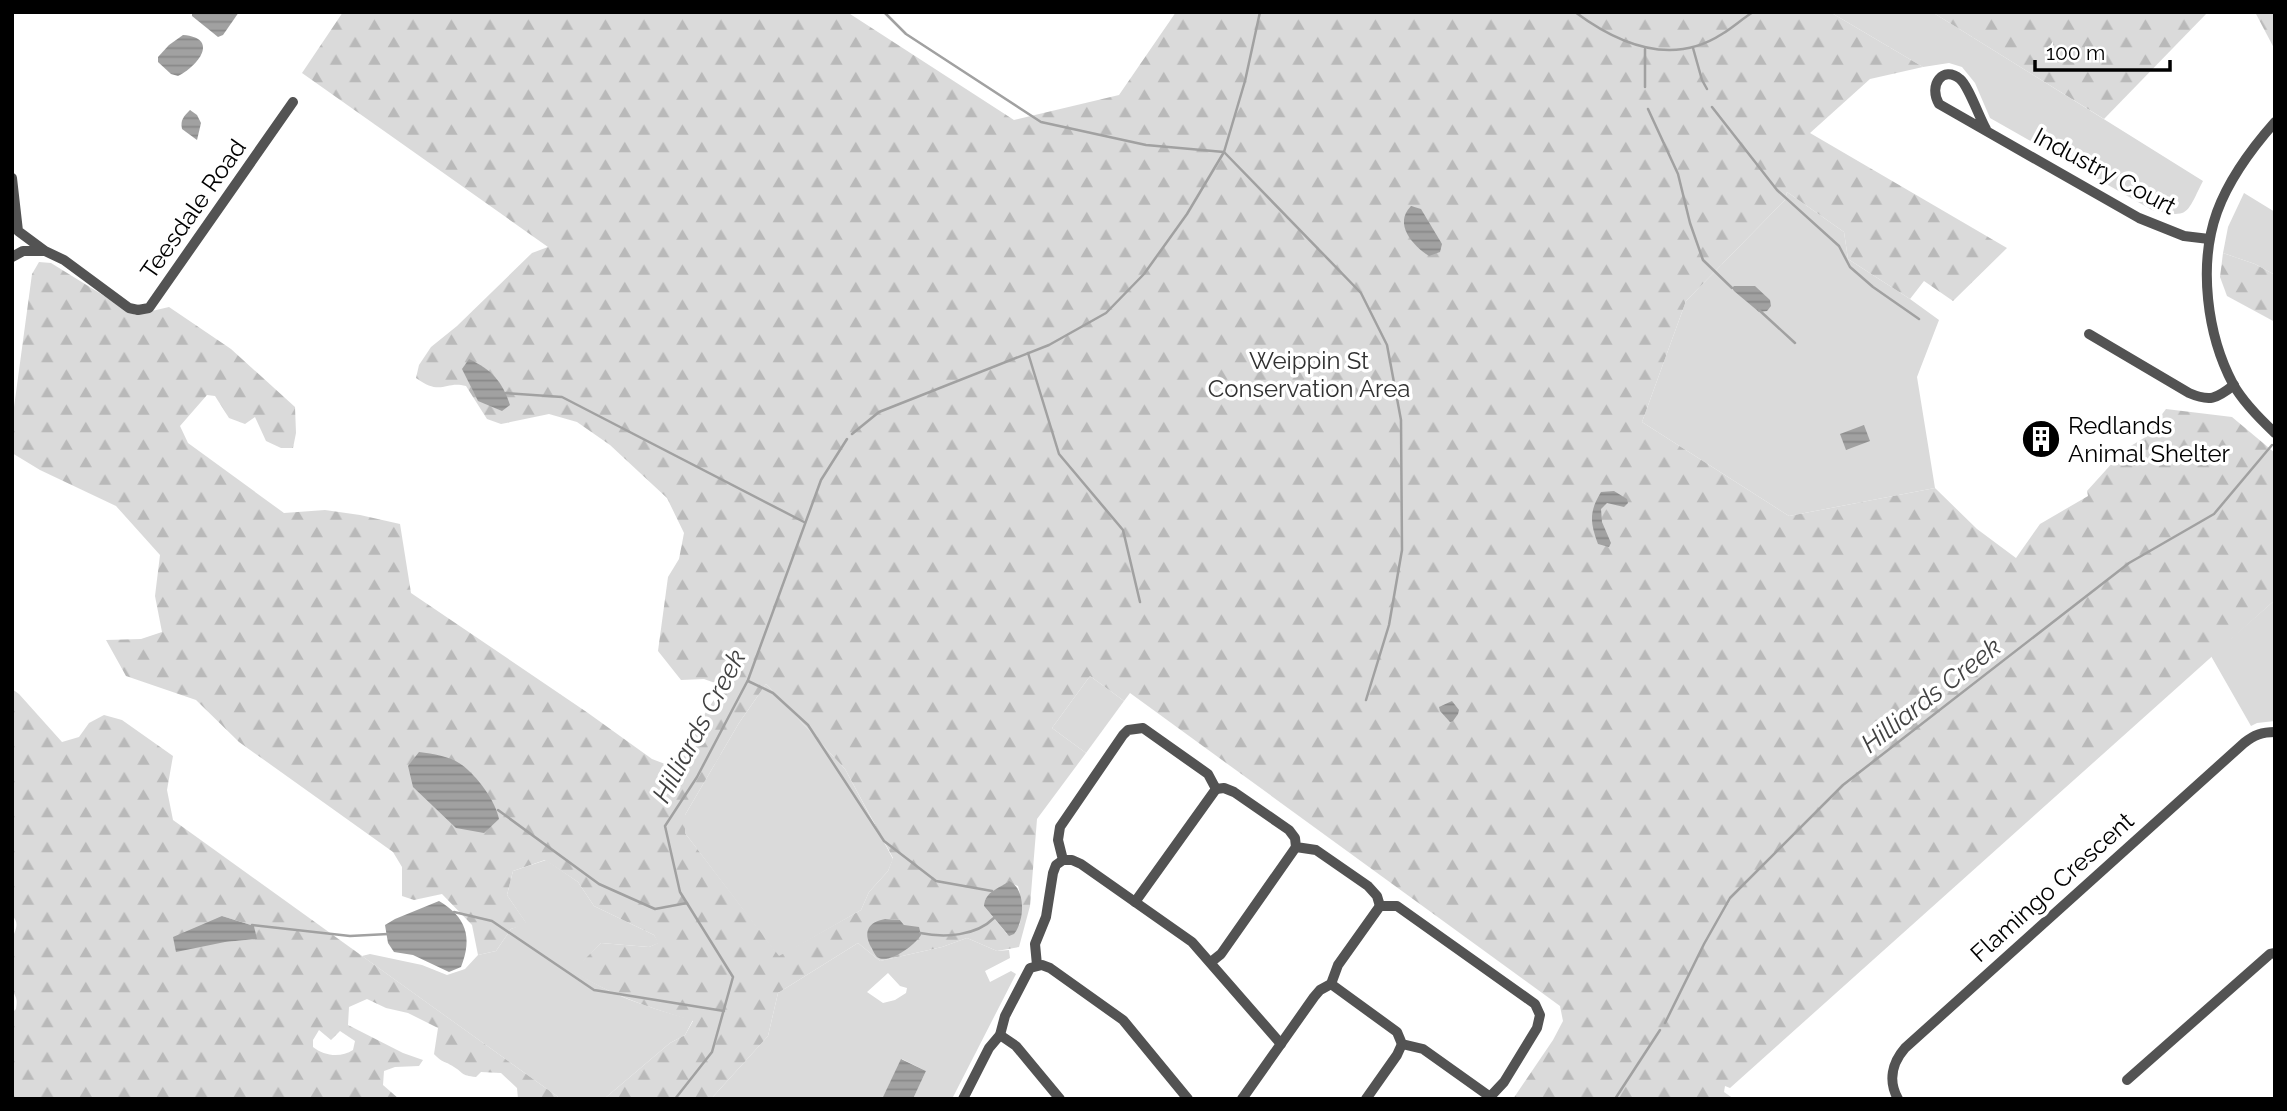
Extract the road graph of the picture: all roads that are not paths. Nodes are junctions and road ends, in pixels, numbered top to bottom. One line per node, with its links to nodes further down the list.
1 (293, 102): 6 (street, Teesdale Road)
2 (2275, 122): 5 (street)
3 (1986, 129): 3 (street, Industry Court); 5 (street, Industry Court)
4 (12, 178): 6 (street, Teesdale Road)
5 (2209, 239): 9 (street)
6 (45, 251): 7 (street)
7 (12, 257)
8 (2089, 334): 9 (street)
9 (2234, 385): 10 (street)
10 (2275, 433)
11 (2275, 733): 31 (street, Flamingo Crescent)
12 (1216, 789): 13 (street); 14 (street); 15 (street)
13 (1296, 847): 16 (street); 18 (street)
14 (1063, 860): 15 (street); 19 (street)
15 (1135, 902): 18 (street)
16 (1380, 906): 20 (street); 25 (street)
17 (2275, 953): 24 (street)
18 (1211, 962): 22 (street)
19 (1037, 965): 21 (street); 28 (street)
20 (1331, 984): 22 (street); 23 (street)
21 (1000, 1035): 26 (street); 27 (street)
22 (1281, 1044): 29 (street)
23 (1402, 1044): 25 (street); 30 (street)
24 (2127, 1080)
25 (1488, 1097)
26 (963, 1099)
27 (1060, 1099)
28 (1188, 1099)
29 (1242, 1099)
30 (1366, 1099)
31 (1898, 1099)

